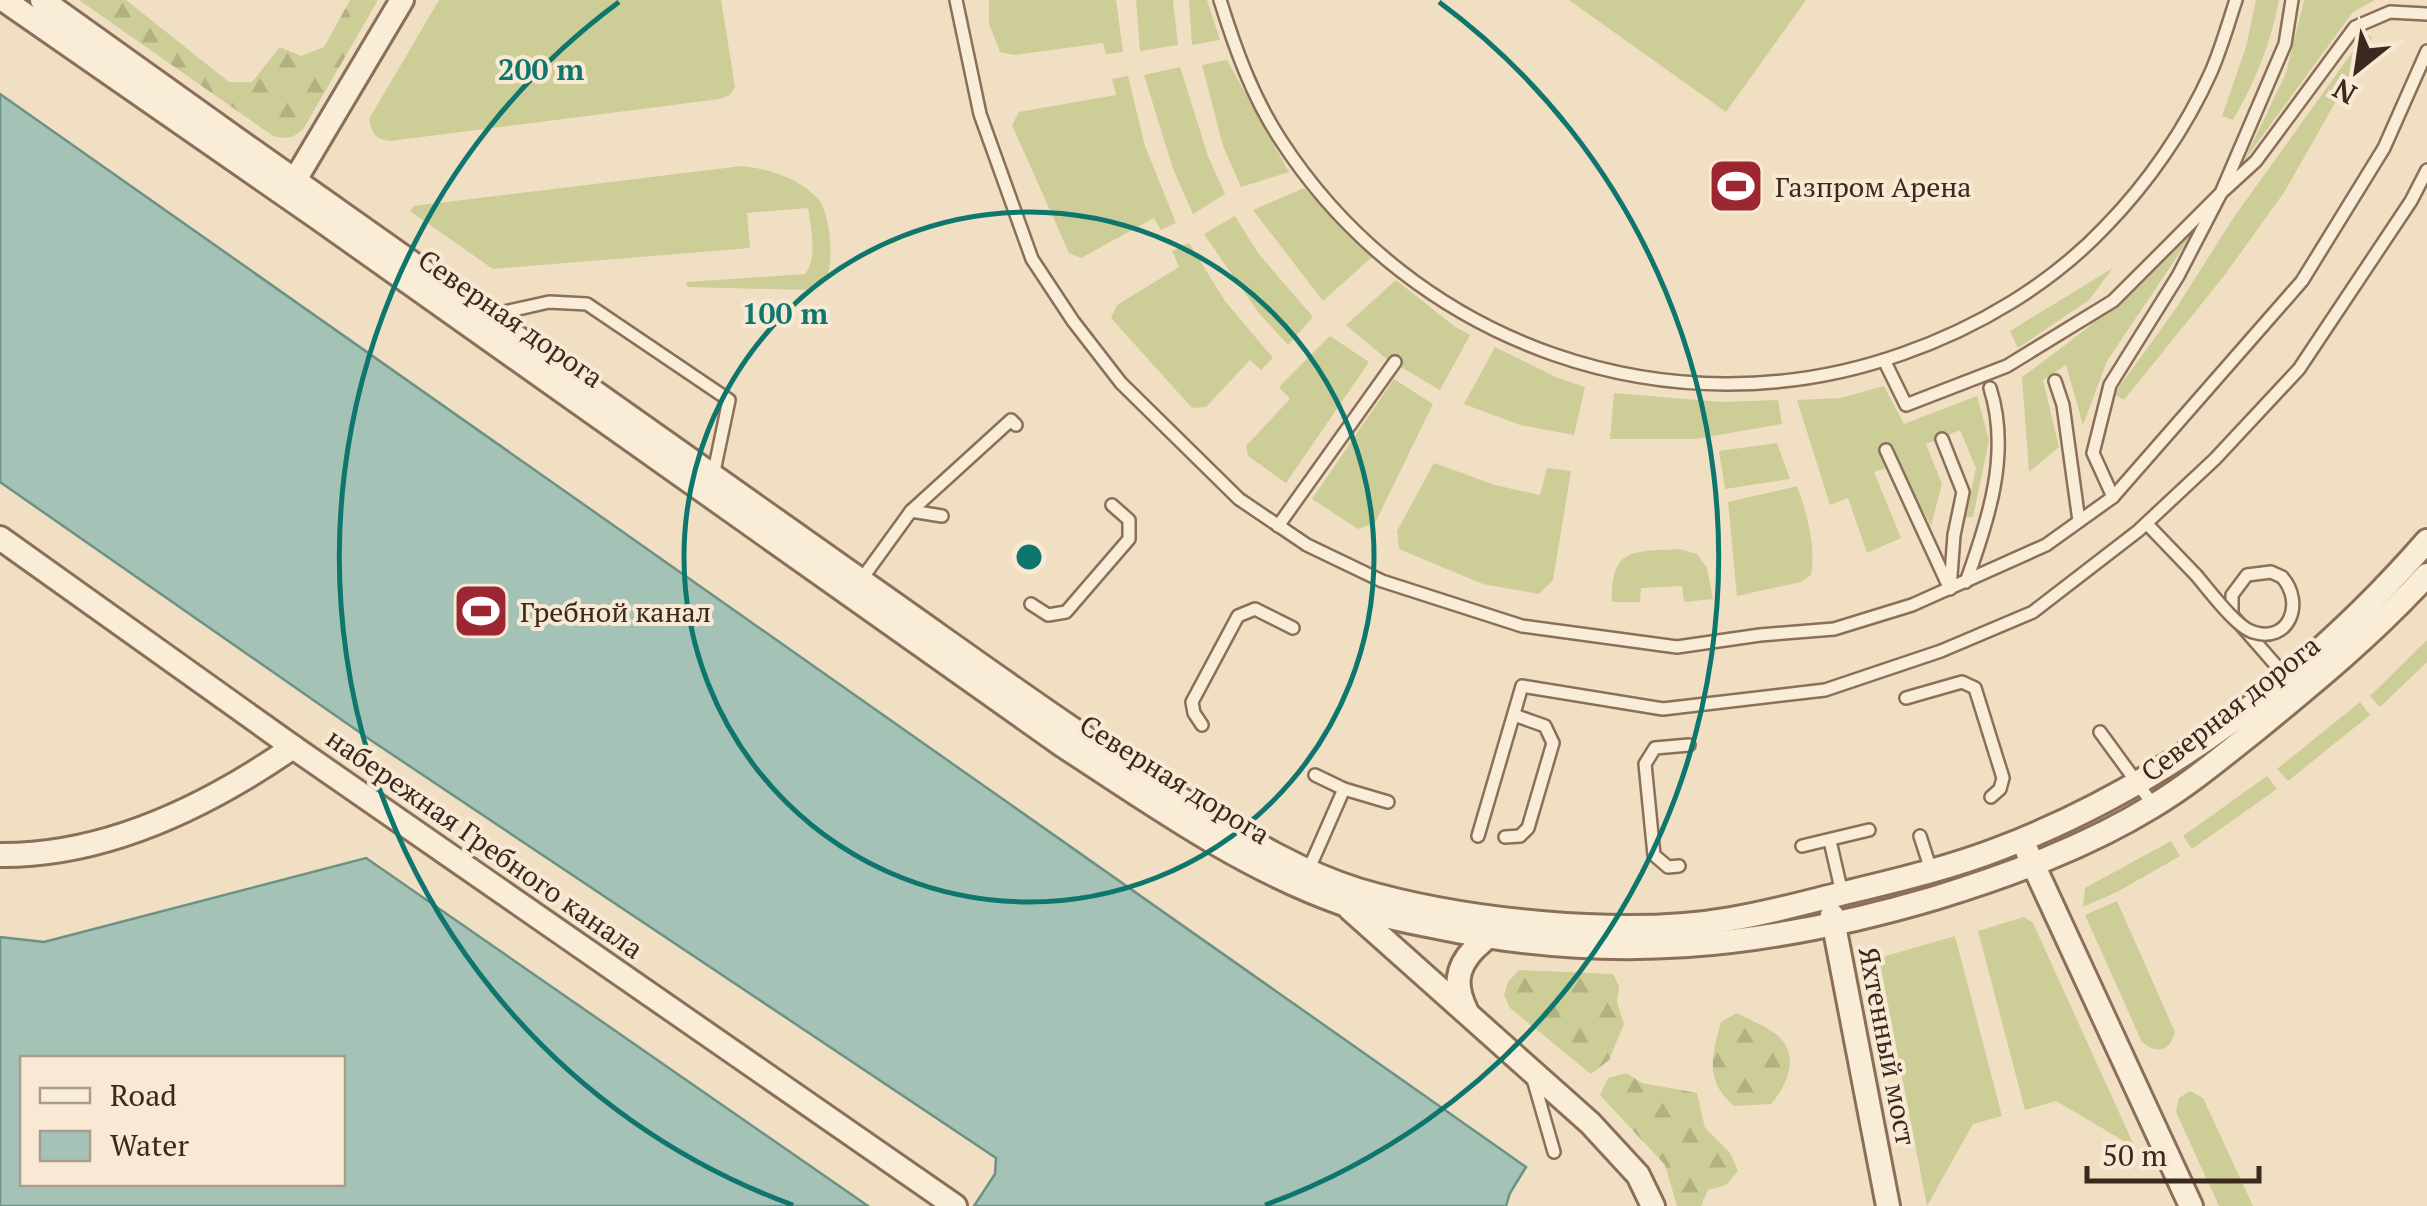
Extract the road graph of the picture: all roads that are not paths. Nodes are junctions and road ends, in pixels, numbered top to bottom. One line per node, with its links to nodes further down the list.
1 (4, 0): 11 (street, Северная дорога)
2 (42, 0): 11 (street, Северная дорога)
3 (402, 0): 11 (street)
4 (956, 0): 28 (lane)
5 (1220, 0): 14 (lane)
6 (2236, 0): 14 (lane)
7 (2292, 0): 12 (lane)
8 (2427, 14): 12 (lane)
9 (2427, 51): 22 (lane)
10 (2427, 170): 27 (lane)
11 (290, 188): 13 (street, Северная дорога); 64 (street, Северная дорога)
12 (2221, 193): 14 (lane); 22 (lane)
13 (487, 316): 21 (street, Северная дорога); 21 (lane)
14 (1884, 360)
15 (1395, 362): 28 (lane)
16 (2055, 381): 26 (lane)
17 (1990, 388): 35 (lane)
18 (1016, 424): 24 (lane)
19 (1942, 439): 36 (lane)
20 (1886, 450): 36 (lane)
21 (713, 476): 34 (street, Северная дорога)
22 (2113, 497): 26 (lane)
23 (1118, 509): 37 (lane)
24 (911, 511): 25 (lane); 34 (lane)
25 (942, 516)
26 (2080, 521): 35 (lane)
27 (2147, 524): 39 (lane, bridge); 41 (lane)
28 (1278, 526): 36 (lane)
29 (0, 538): 32 (street, набережная Гребного канала)
30 (2427, 540): 39 (street, Северная дорога)
31 (0, 548): 32 (lane)
32 (25, 556): 45 (street, набережная Гребного канала)
33 (2427, 575): 39 (street, Северная дорога)
34 (861, 580): 63 (street, Северная дорога)
35 (1966, 582): 36 (lane)
36 (1950, 589)
37 (1036, 608)
38 (1294, 628): 42 (lane)
39 (2295, 685): 47 (street, Северная дорога); 51 (street, Северная дорога)
40 (1906, 698): 49 (lane)
41 (1514, 715): 53 (lane); 55 (lane)
42 (1201, 724)
43 (2100, 732): 47 (lane)
44 (1690, 745): 61 (lane)
45 (293, 747): 59 (street); 71 (street, набережная Гребного канала)
46 (1314, 776): 48 (lane)
47 (2137, 783): 51 (lane); 56 (street, Северная дорога)
48 (1344, 789): 50 (lane); 63 (lane)
49 (1992, 797)
50 (1388, 802)
51 (2154, 806): 60 (street, Северная дорога)
52 (1870, 830): 57 (lane)
53 (1478, 836)
54 (1920, 836): 62 (lane)
55 (1507, 838)
56 (2022, 840): 60 (street); 62 (street, Северная дорога)
57 (1830, 841): 58 (lane); 65 (lane)
58 (1802, 846)
59 (0, 856)
60 (2032, 865): 66 (street, Северная дорога); 74 (street)
61 (1676, 867)
62 (1932, 870): 65 (street, Северная дорога)
63 (1308, 871): 64 (street, Северная дорога)
64 (1345, 895): 67 (street, Северная дорога); 68 (street)
65 (1835, 895): 66 (street, Яхтенный мост); 67 (street, Северная дорога)
66 (1834, 926): 67 (street, Северная дорога); 73 (street, Яхтенный мост)
67 (1488, 928): 68 (street)
68 (1468, 1014): 69 (street)
69 (1531, 1070): 70 (lane); 72 (street)
70 (1554, 1152)
71 (946, 1200)
72 (1654, 1206)
73 (1888, 1206)
74 (2191, 1206)

